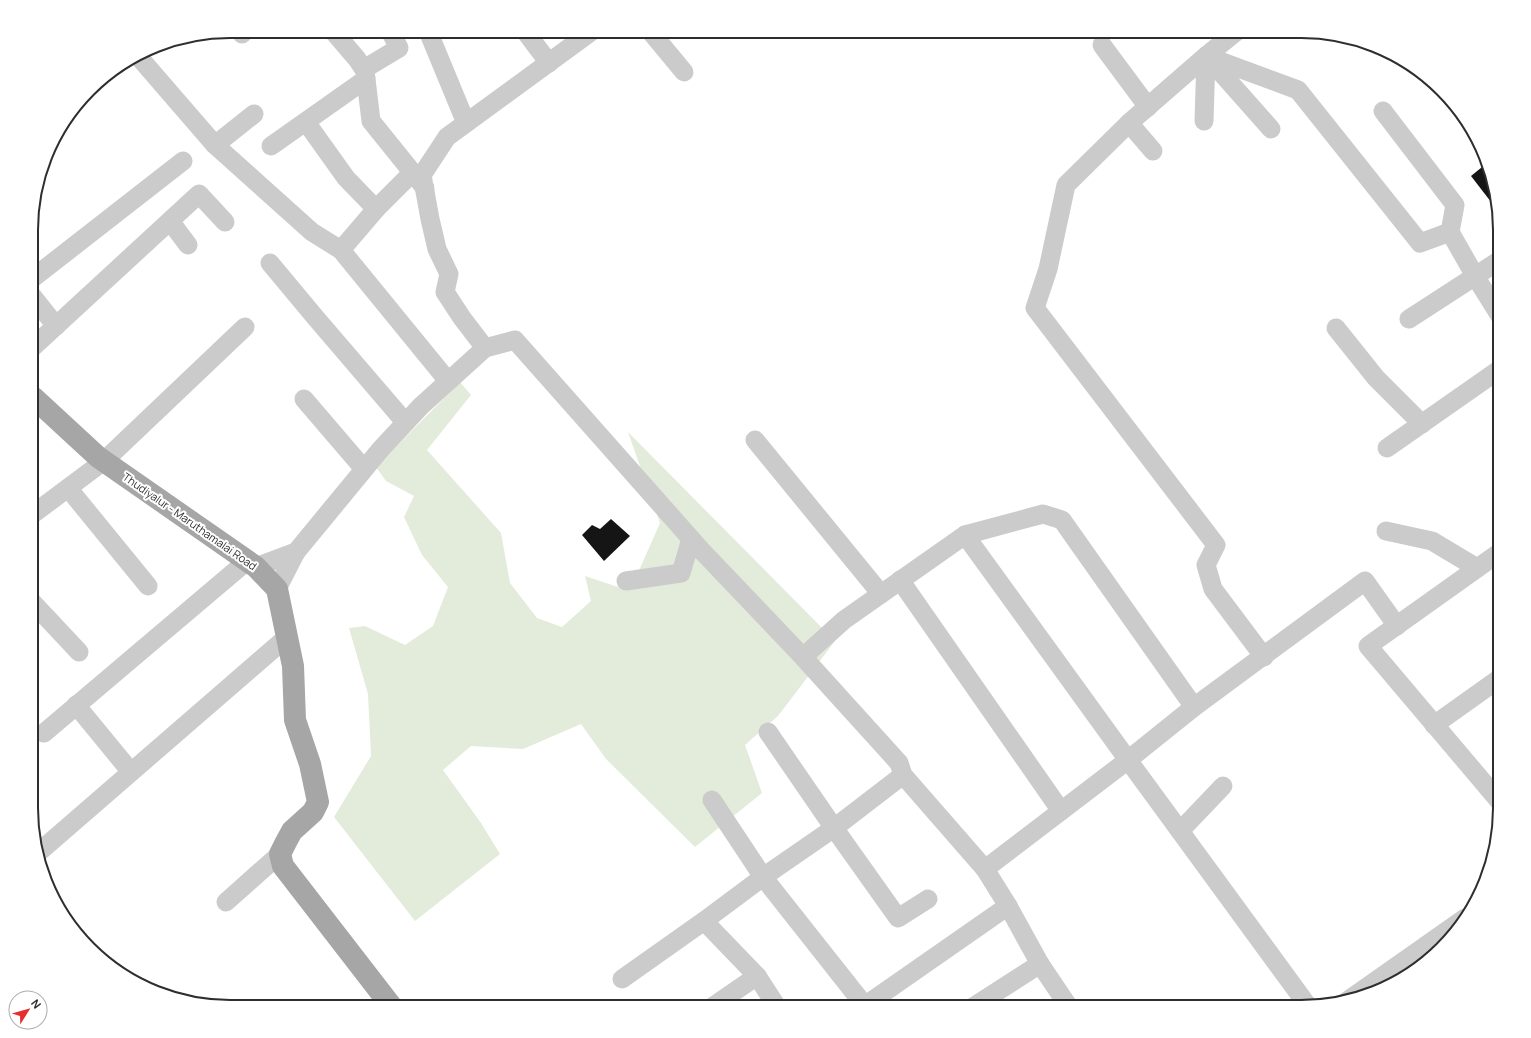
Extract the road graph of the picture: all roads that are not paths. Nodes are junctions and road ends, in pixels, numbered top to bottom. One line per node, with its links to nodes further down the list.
1 (339, 38): 13 (street)
2 (394, 38): 13 (street)
3 (436, 38): 19 (street)
4 (530, 38): 11 (street)
5 (582, 38): 11 (street)
6 (656, 38): 12 (street)
7 (1228, 38): 9 (street)
8 (1102, 45): 14 (street)
9 (1206, 56): 14 (street); 17 (street); 21 (street); 31 (street)
10 (141, 60): 22 (street)
11 (549, 62): 19 (street)
12 (684, 72)
13 (365, 74): 18 (street); 26 (street)
14 (1148, 107): 20 (street)
15 (1383, 111): 31 (street)
16 (254, 114): 22 (street)
17 (1204, 121)
18 (306, 122): 23 (street); 28 (street)
19 (466, 123): 27 (street)
20 (1129, 123): 24 (street); 74 (street)
21 (1271, 129)
22 (215, 145): 33 (street)
23 (271, 146)
24 (1152, 152)
25 (183, 160): 36 (street)
26 (412, 173): 27 (street); 28 (street)
27 (425, 188): 45 (street)
28 (376, 208): 33 (street)
29 (170, 221): 30 (street); 32 (street); 41 (street)
30 (225, 222)
31 (1450, 232): 37 (street)
32 (188, 244)
33 (341, 250): 47 (street)
34 (270, 263): 50 (street)
35 (1493, 264): 37 (street)
36 (38, 274)
37 (1475, 276): 39 (street); 40 (street)
38 (38, 303): 41 (street)
39 (1493, 305)
40 (1409, 319)
41 (56, 326): 44 (street)
42 (245, 327): 54 (street)
43 (1336, 328): 51 (street)
44 (38, 342)
45 (485, 348): 47 (street); 60 (street)
46 (1493, 374): 51 (street)
47 (448, 381): 50 (street)
48 (304, 399): 55 (street)
49 (38, 402): 54 (main road, Thudiyalur - Maruthamalai Road)
50 (405, 422): 55 (street)
51 (1422, 424): 53 (street)
52 (755, 440): 69 (street)
53 (1387, 448)
54 (104, 461): 56 (street); 63 (main road, Thudiyalur - Maruthamalai Road)
55 (364, 469): 61 (street)
56 (68, 488): 57 (street); 67 (street)
57 (38, 510)
58 (1386, 531): 64 (street)
59 (965, 535): 65 (street); 78 (street); 82 (street)
60 (691, 539): 66 (street); 75 (street)
61 (296, 552): 63 (street); 68 (street)
62 (1493, 557): 64 (street)
63 (251, 564): 68 (main road, Thudiyalur - Maruthamalai Road); 77 (street)
64 (1477, 568): 71 (street)
65 (900, 580): 69 (street); 88 (street)
66 (626, 581)
67 (148, 586)
68 (277, 589): 72 (main road)
69 (881, 594): 75 (street)
70 (38, 608): 73 (street)
71 (1397, 626): 74 (street); 79 (street)
72 (287, 636): 83 (street); 92 (main road)
73 (79, 652)
74 (1264, 656): 78 (street)
75 (803, 657): 84 (street)
76 (1493, 683): 79 (street)
77 (76, 705): 81 (street); 83 (street)
78 (1194, 707): 82 (street)
79 (1434, 725): 85 (street)
80 (768, 732): 89 (street)
81 (44, 733)
82 (1128, 760): 88 (street); 90 (street)
83 (131, 772): 91 (street)
84 (903, 775): 89 (street); 93 (street)
85 (1493, 783)
86 (1223, 786): 90 (street)
87 (712, 800): 94 (street)
88 (1061, 811): 93 (street)
89 (834, 828): 94 (street); 95 (street)
90 (1180, 831): 111 (street)
91 (43, 849)
92 (280, 854): 96 (street); 104 (main road)
93 (985, 869): 97 (street)
94 (763, 876): 98 (street); 107 (street)
95 (928, 899)
96 (226, 902)
97 (1008, 906): 100 (street); 108 (street)
98 (704, 921): 101 (street); 103 (street)
99 (1439, 941): 102 (street)
100 (1040, 964): 109 (street); 110 (street)
101 (757, 976): 105 (street); 106 (street)
102 (1390, 978)
103 (622, 979)
104 (387, 1000)
105 (722, 1000)
106 (772, 1000)
107 (859, 1000)
108 (873, 1000)
109 (984, 1000)
110 (1064, 1000)
111 (1304, 1000)

